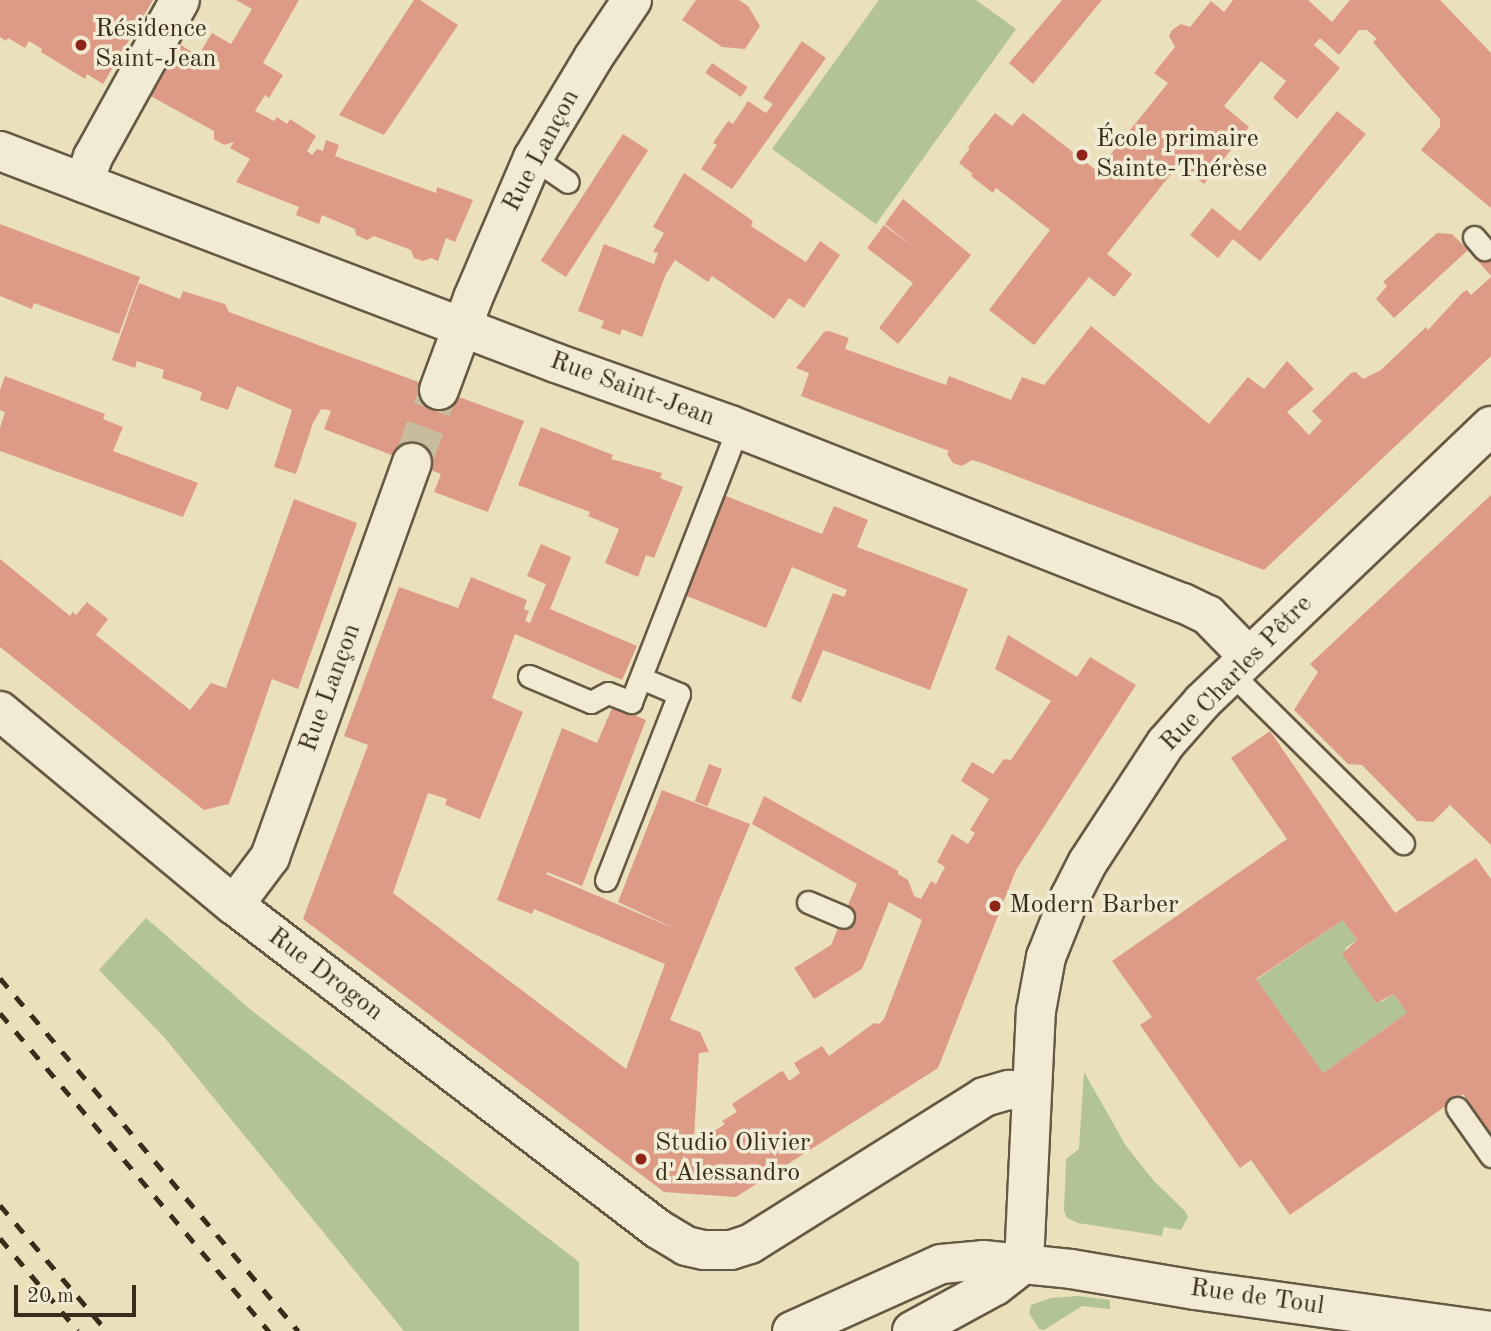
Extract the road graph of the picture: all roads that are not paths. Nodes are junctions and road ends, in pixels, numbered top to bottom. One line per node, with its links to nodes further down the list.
1 (180, 0): 6 (street)
2 (632, 0): 4 (street, Rue Lançon)
3 (0, 151): 6 (street, Rue Saint-Jean)
4 (533, 158): 5 (lane); 7 (street, Rue Lançon)
5 (568, 182)
6 (84, 183): 7 (street, Rue Saint-Jean)
7 (463, 326): 8 (street, Rue Lançon); 10 (street, Rue Saint-Jean)
8 (439, 390)
9 (1491, 426): 12 (street, Rue Charles Pêtre)
10 (738, 428): 12 (street, Rue Saint-Jean); 14 (lane)
11 (412, 463): 19 (street, Rue Lançon)
12 (1239, 664): 16 (lane); 21 (street, Rue Charles Pêtre)
13 (529, 676): 14 (lane)
14 (640, 678): 17 (lane)
15 (0, 711): 19 (street, Rue Drogon)
16 (1403, 843)
17 (606, 880)
18 (808, 902): 20 (lane)
19 (234, 905): 21 (street, Rue Drogon)
20 (843, 918)
21 (1031, 1092): 24 (street, Rue Charles Pêtre)
22 (1457, 1108): 23 (lane)
23 (1491, 1156)
24 (1024, 1263): 25 (street); 27 (street); 28 (street, Rue de Toul)
25 (834, 1322): 26 (street)
26 (792, 1331)
27 (912, 1331)
28 (1491, 1331)

